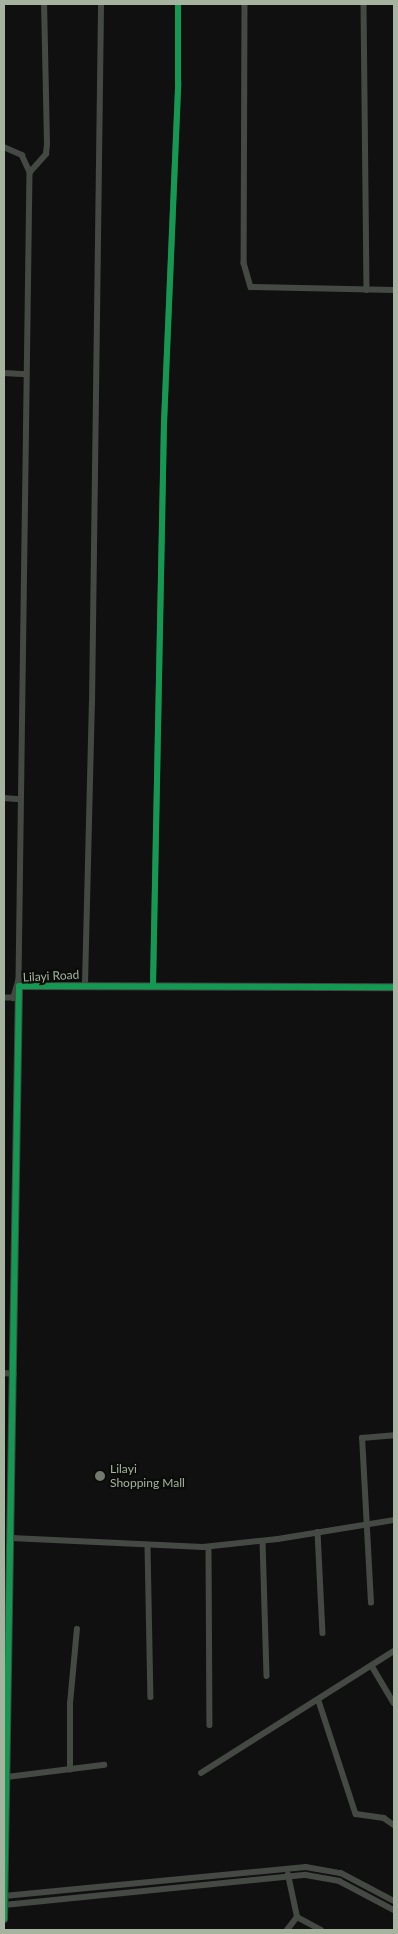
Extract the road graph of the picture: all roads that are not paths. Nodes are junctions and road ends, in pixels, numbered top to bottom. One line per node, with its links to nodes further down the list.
1 (44, 4): 7 (street)
2 (101, 4): 14 (street)
3 (178, 4): 15 (street)
4 (245, 4): 8 (street)
5 (364, 4): 8 (street)
6 (4, 147): 7 (street)
7 (30, 172): 11 (street)
8 (367, 290): 9 (street)
9 (394, 290)
10 (4, 373): 11 (street)
11 (26, 374): 13 (street)
12 (4, 798): 13 (street)
13 (20, 799): 16 (street)
14 (85, 985): 15 (street, Lilayi Road); 16 (street, Lilayi Road)
15 (153, 985): 17 (street, Lilayi Road)
16 (19, 986): 18 (street); 20 (street, Lilayi Road)
17 (394, 987)
18 (4, 998)
19 (4, 1373): 20 (street)
20 (14, 1374): 25 (street, Lilayi Road)
21 (394, 1435): 23 (street)
22 (394, 1520): 23 (street)
23 (367, 1524): 24 (street); 29 (street)
24 (318, 1532): 26 (street); 31 (street)
25 (7, 1537): 27 (street); 42 (street, Lilayi Road)
26 (263, 1541): 28 (street); 34 (street)
27 (148, 1546): 28 (street); 35 (street)
28 (209, 1547): 38 (street)
29 (372, 1603)
30 (77, 1630): 40 (street)
31 (323, 1633)
32 (394, 1651): 33 (street)
33 (372, 1666): 36 (street); 37 (street)
34 (267, 1676)
35 (151, 1697)
36 (319, 1701): 41 (street); 44 (street)
37 (394, 1703)
38 (210, 1725)
39 (104, 1765): 40 (street)
40 (70, 1770): 42 (street)
41 (201, 1773)
42 (7, 1776): 43 (street, Lilayi Road)
43 (5, 1823): 47 (street, Lilayi Road)
44 (394, 1825)
45 (286, 1868): 46 (street); 47 (street); 48 (street)
46 (289, 1876): 49 (street); 50 (street); 51 (street)
47 (4, 1896): 49 (street, Lilayi Road)
48 (394, 1901)
49 (4, 1905): 52 (street, Lilayi Road)
50 (394, 1910)
51 (297, 1918): 53 (street); 54 (street)
52 (4, 1919)
53 (287, 1930)
54 (320, 1930)

